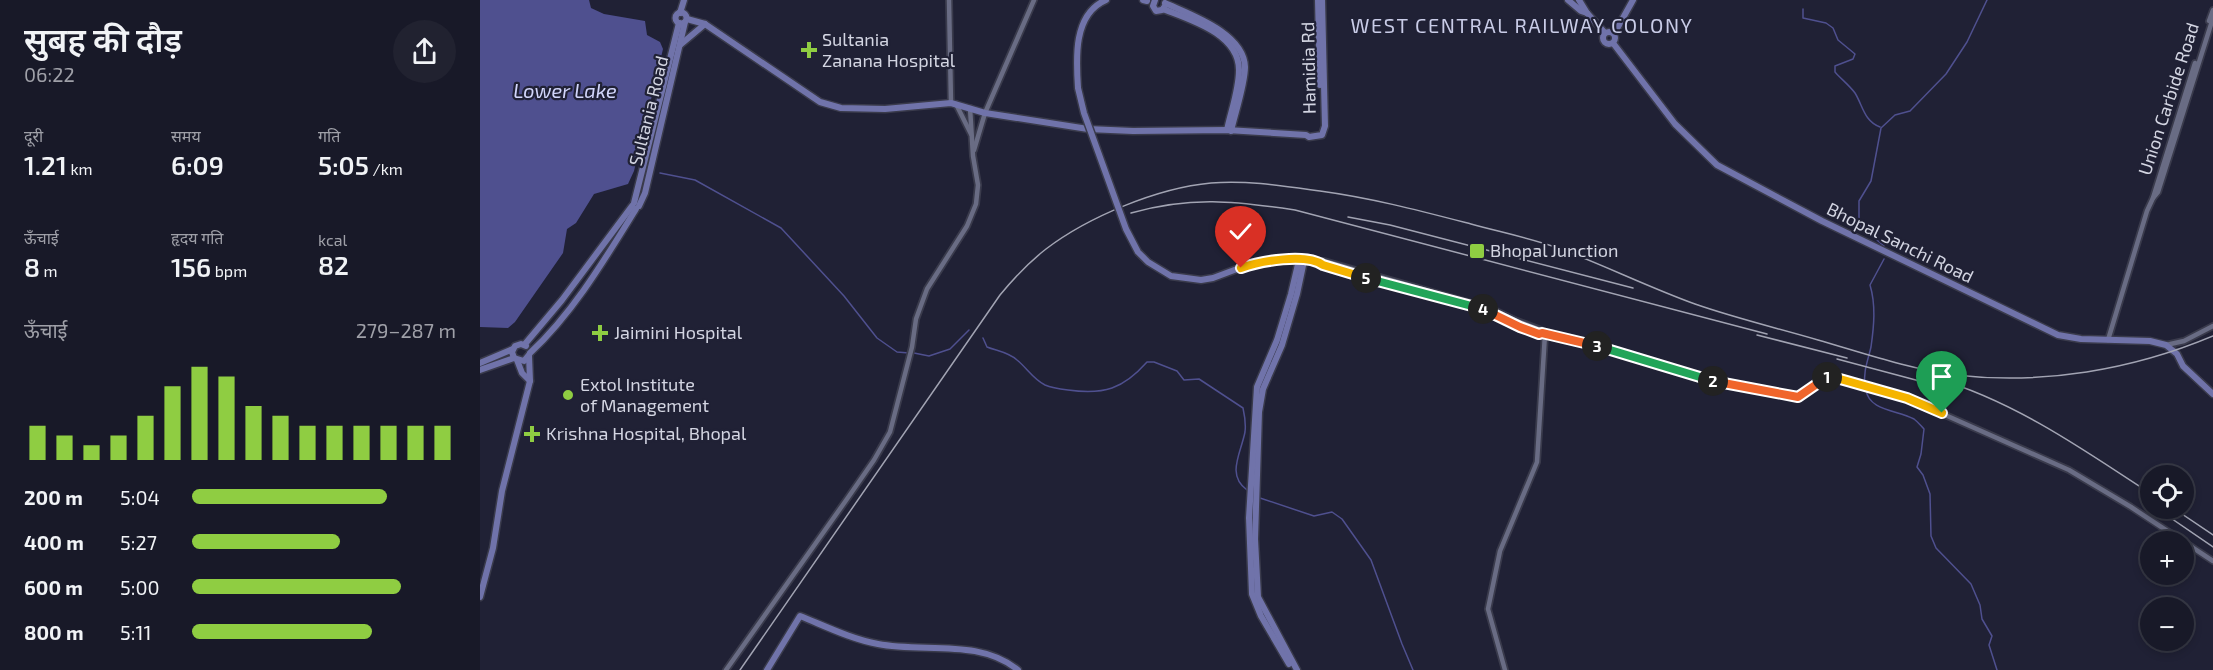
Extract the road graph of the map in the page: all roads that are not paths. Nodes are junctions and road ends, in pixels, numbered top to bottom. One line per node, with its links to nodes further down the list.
1 (949, 0): 21 (street)
2 (1034, 0): 23 (street)
3 (1106, 0): 31 (main road, bridge)
4 (1320, 0): 20 (main road)
5 (1568, 0): 12 (main road)
6 (1579, 0): 12 (main road)
7 (1633, 0): 17 (main road)
8 (1150, 1): 10 (main road)
9 (684, 2): 13 (main road)
10 (1164, 4): 24 (main road)
11 (2213, 10): 29 (street, Union Carbide Road)
12 (1587, 14): 16 (main road)
13 (683, 18): 15 (main road); 19 (main road, Sultania Road); 30 (main road, Sultania Road)
14 (2213, 18): 29 (street, Union Carbide Road)
15 (705, 24): 19 (main road); 21 (main road)
16 (1605, 33): 17 (main road); 18 (main road)
17 (1614, 34): 18 (main road)
18 (1613, 43): 34 (main road, Bhopal Sanchi Road)
19 (680, 46): 30 (main road, Sultania Road)
20 (1321, 57): 26 (main road); 26 (main road, Hamidia Rd)
21 (953, 103): 22 (main road); 25 (street)
22 (970, 108): 23 (main road); 25 (street)
23 (985, 113): 24 (main road); 27 (street)
24 (1229, 130): 26 (main road)
25 (971, 134): 27 (street); 28 (street)
26 (1306, 135)
27 (977, 136): 28 (street)
28 (973, 156): 46 (street)
29 (2153, 198): 34 (street, Union Carbide Road)
30 (635, 206): 35 (main road, Sultania Road); 38 (main road, Sultania Road)
31 (1301, 260): 33 (street); 49 (main road)
32 (2213, 326): 36 (street)
33 (1544, 333): 44 (street); 50 (street)
34 (2108, 340): 36 (main road, Bhopal Sanchi Road)
35 (525, 344): 37 (main road); 38 (main road)
36 (2166, 345): 43 (main road)
37 (513, 349): 39 (main road); 40 (main road)
38 (529, 355): 39 (main road); 42 (main road)
39 (516, 359): 41 (main road); 42 (main road)
40 (480, 363)
41 (480, 370)
42 (530, 381): 45 (main road)
43 (2213, 394)
44 (2213, 561)
45 (480, 597)
46 (726, 670)
47 (767, 670): 48 (main road)
48 (1018, 670)
49 (1295, 670)
50 (1504, 670)

